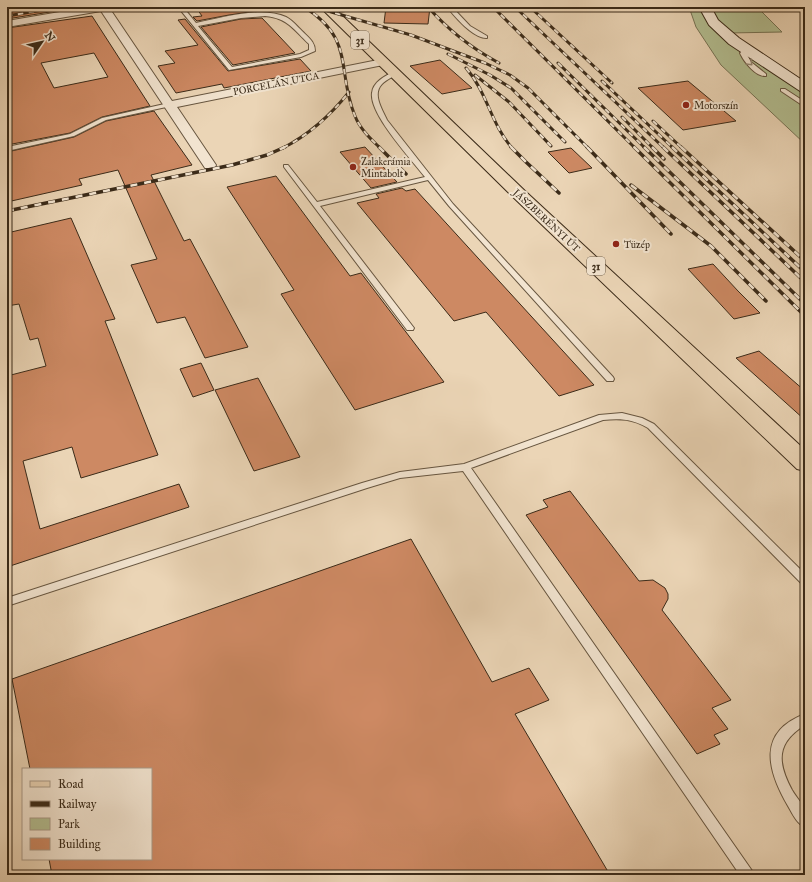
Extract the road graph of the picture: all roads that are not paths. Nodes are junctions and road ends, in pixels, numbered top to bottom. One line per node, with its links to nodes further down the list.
1 (106, 7): 7 (street); 15 (street)
2 (180, 7): 8 (lane)
3 (367, 7): 6 (lane)
4 (449, 7): 9 (lane)
5 (705, 7): 10 (main road)
6 (328, 9): 11 (main road, JÁSZBERÉNYI ÚT / 31)
7 (7, 24)
8 (195, 25): 8 (lane)
9 (485, 37)
10 (747, 49): 12 (lane, one-way to 12); 13 (main road)
11 (389, 67): 15 (street, PORCELÁN UTCA); 20 (lane); 24 (main road, JÁSZBERÉNYI ÚT / 31)
12 (764, 75)
13 (805, 88)
14 (783, 90): 16 (lane)
15 (169, 105): 17 (lane); 18 (street)
16 (805, 105)
17 (7, 148)
18 (210, 165)
19 (286, 166): 21 (lane)
20 (429, 178): 21 (lane); 23 (lane)
21 (316, 205): 22 (lane)
22 (410, 328)
23 (610, 379)
24 (805, 463)
25 (465, 466): 26 (lane); 27 (lane); 30 (lane)
26 (805, 580)
27 (7, 602)
28 (805, 719): 29 (lane)
29 (805, 820)
30 (748, 875)

